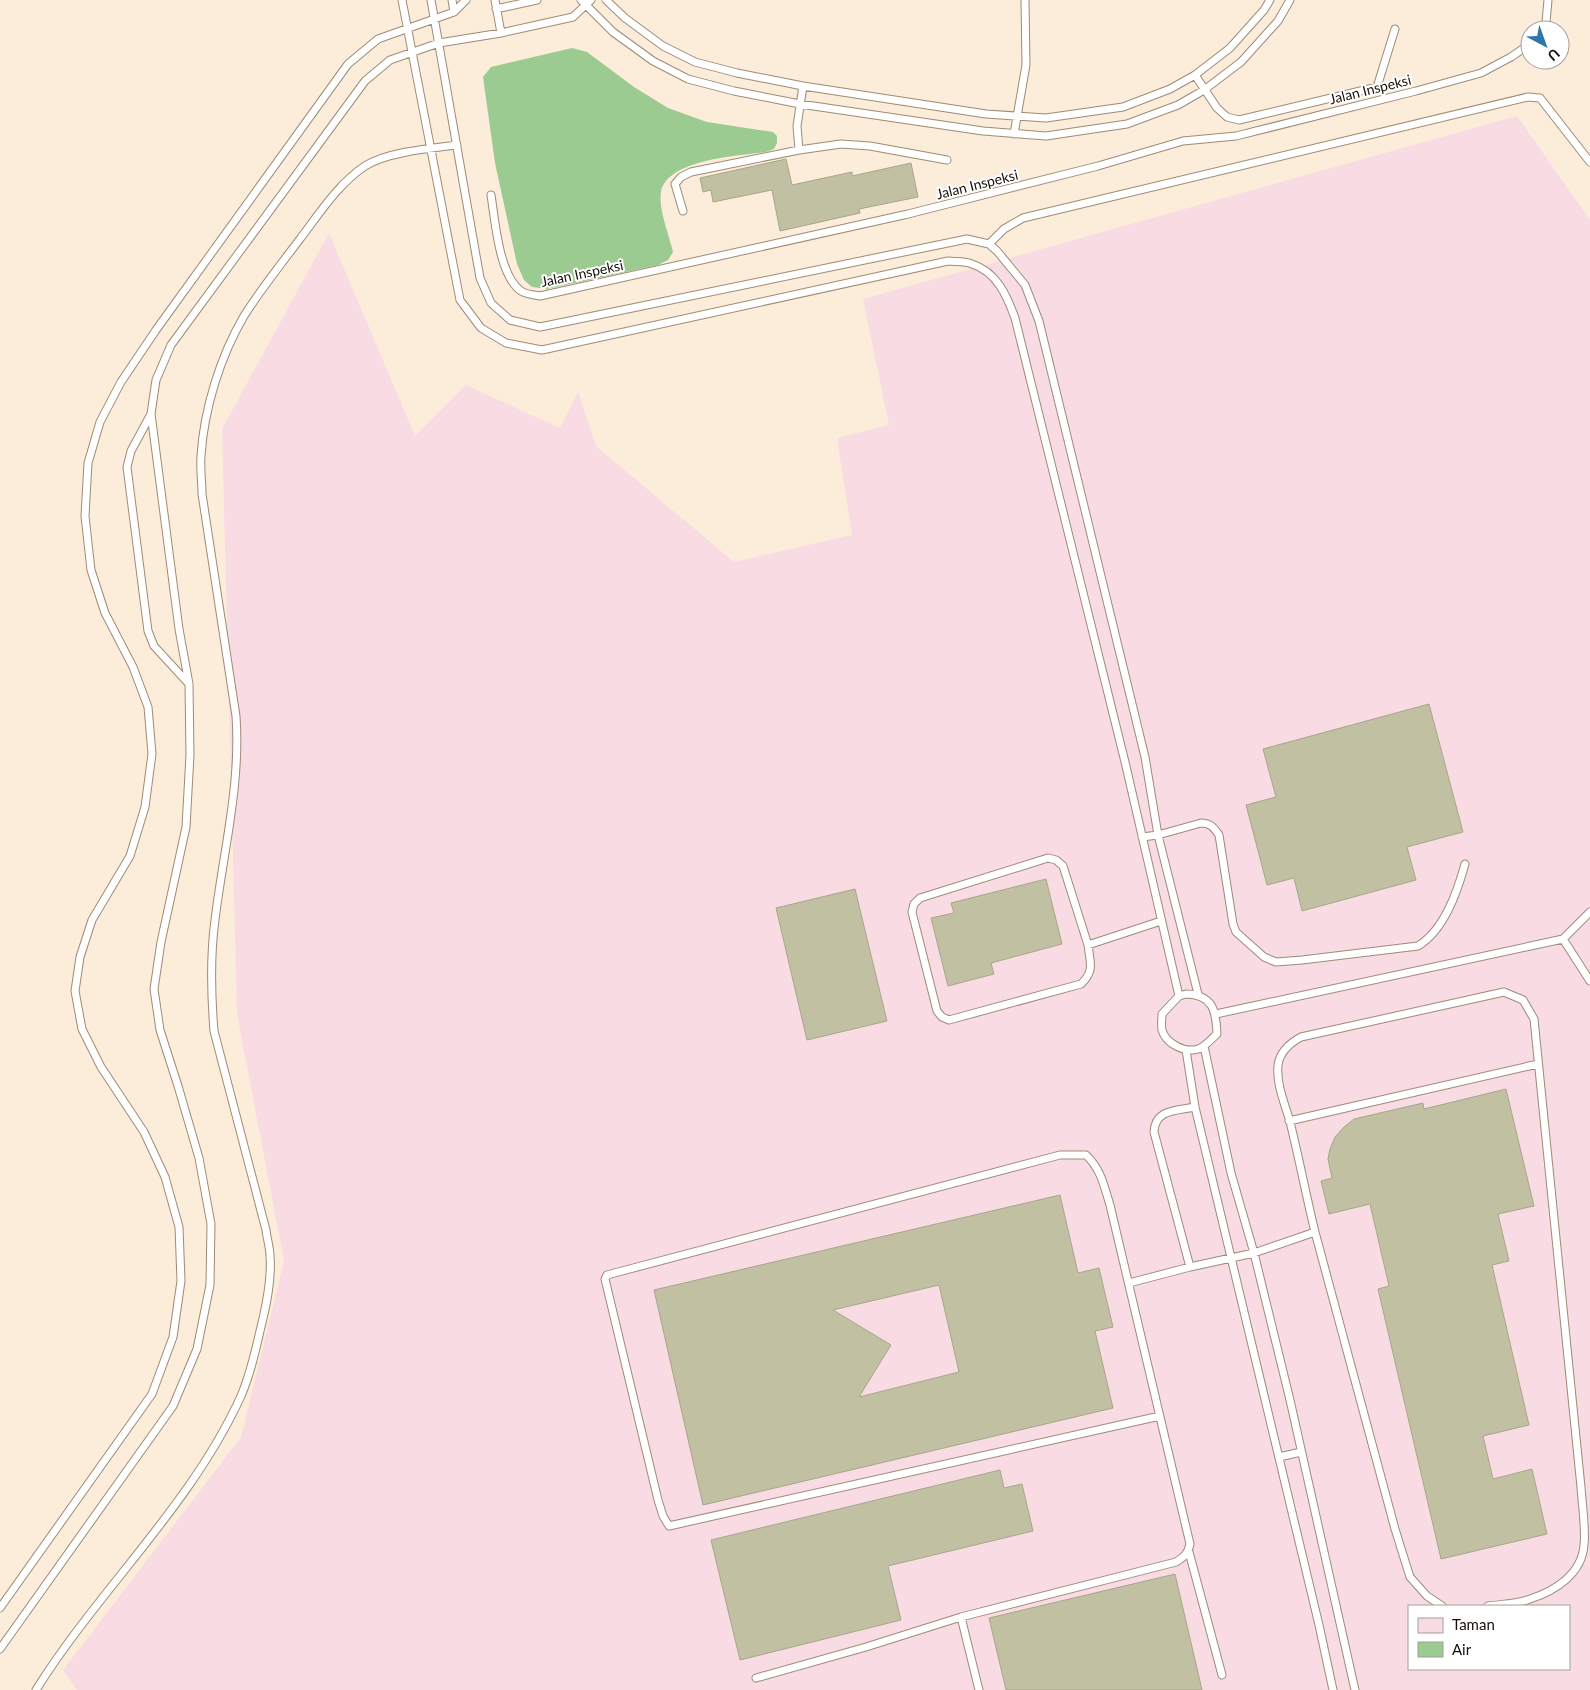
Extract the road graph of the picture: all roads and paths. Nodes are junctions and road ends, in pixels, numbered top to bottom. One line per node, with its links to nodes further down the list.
1 (402, 0): 17 (lane)
2 (431, 0): 15 (lane)
3 (452, 0): 14 (lane)
4 (466, 0): 14 (lane)
5 (495, 0): 13 (lane)
6 (538, 0): 13 (lane)
7 (606, 0): 24 (lane)
8 (1026, 0): 27 (lane)
9 (1270, 0): 23 (lane)
10 (1290, 0): 25 (lane)
11 (1548, 0): 16 (lane)
12 (586, 2): 19 (lane); 26 (lane)
13 (496, 10): 19 (lane)
14 (454, 12): 15 (lane)
15 (434, 19): 17 (lane); 20 (lane)
16 (1546, 20)
17 (408, 28): 22 (lane); 66 (lane)
18 (1395, 28): 25 (lane)
19 (501, 33): 20 (lane)
20 (439, 43): 22 (lane); 29 (lane)
21 (1520, 51): 34 (lane, Jalan Inspeksi)
22 (412, 52): 30 (lane); 37 (lane)
23 (1195, 74): 25 (lane); 27 (lane)
24 (803, 86): 26 (lane); 27 (lane)
25 (1204, 90): 28 (lane)
26 (800, 104): 28 (lane); 31 (lane)
27 (1017, 116): 28 (lane)
28 (1014, 134)
29 (457, 145): 30 (lane); 36 (lane)
30 (430, 148): 40 (lane); 71 (lane)
31 (799, 150): 32 (lane); 35 (lane)
32 (947, 160)
33 (1590, 162): 36 (lane)
34 (491, 195)
35 (683, 211)
36 (989, 244): 39 (lane)
37 (151, 414): 38 (lane); 38 (lane)
38 (189, 684): 68 (lane)
39 (1158, 835): 40 (lane); 41 (lane); 47 (lane)
40 (1142, 837): 43 (lane)
41 (1465, 864)
42 (1590, 912): 44 (lane)
43 (1161, 921): 45 (lane); 48 (lane)
44 (1564, 940): 46 (lane); 49 (lane)
45 (1088, 945): 45 (lane)
46 (1590, 981)
47 (1198, 994): 48 (lane); 49 (lane)
48 (1179, 996): 51 (lane)
49 (1216, 1014): 50 (lane)
50 (1204, 1046): 51 (lane); 56 (lane)
51 (1186, 1050): 53 (lane)
52 (1538, 1064): 54 (lane); 54 (lane); 65 (lane)
53 (1195, 1108): 57 (lane); 58 (lane)
54 (1289, 1120): 55 (lane)
55 (1315, 1232): 56 (lane); 64 (lane)
56 (1254, 1253): 57 (lane); 61 (lane)
57 (1232, 1258): 58 (lane); 62 (lane)
58 (1190, 1267): 59 (lane)
59 (1129, 1284): 60 (lane); 60 (lane)
60 (1160, 1416): 63 (lane)
61 (1301, 1452): 62 (lane); 74 (lane)
62 (1279, 1457): 73 (lane)
63 (1189, 1552): 67 (lane); 69 (lane)
64 (1440, 1605)
65 (1495, 1605)
66 (0, 1608)
67 (961, 1617): 70 (lane); 72 (lane)
68 (0, 1649)
69 (1222, 1675)
70 (756, 1678)
71 (36, 1690)
72 (979, 1690)
73 (1333, 1690)
74 (1355, 1690)

